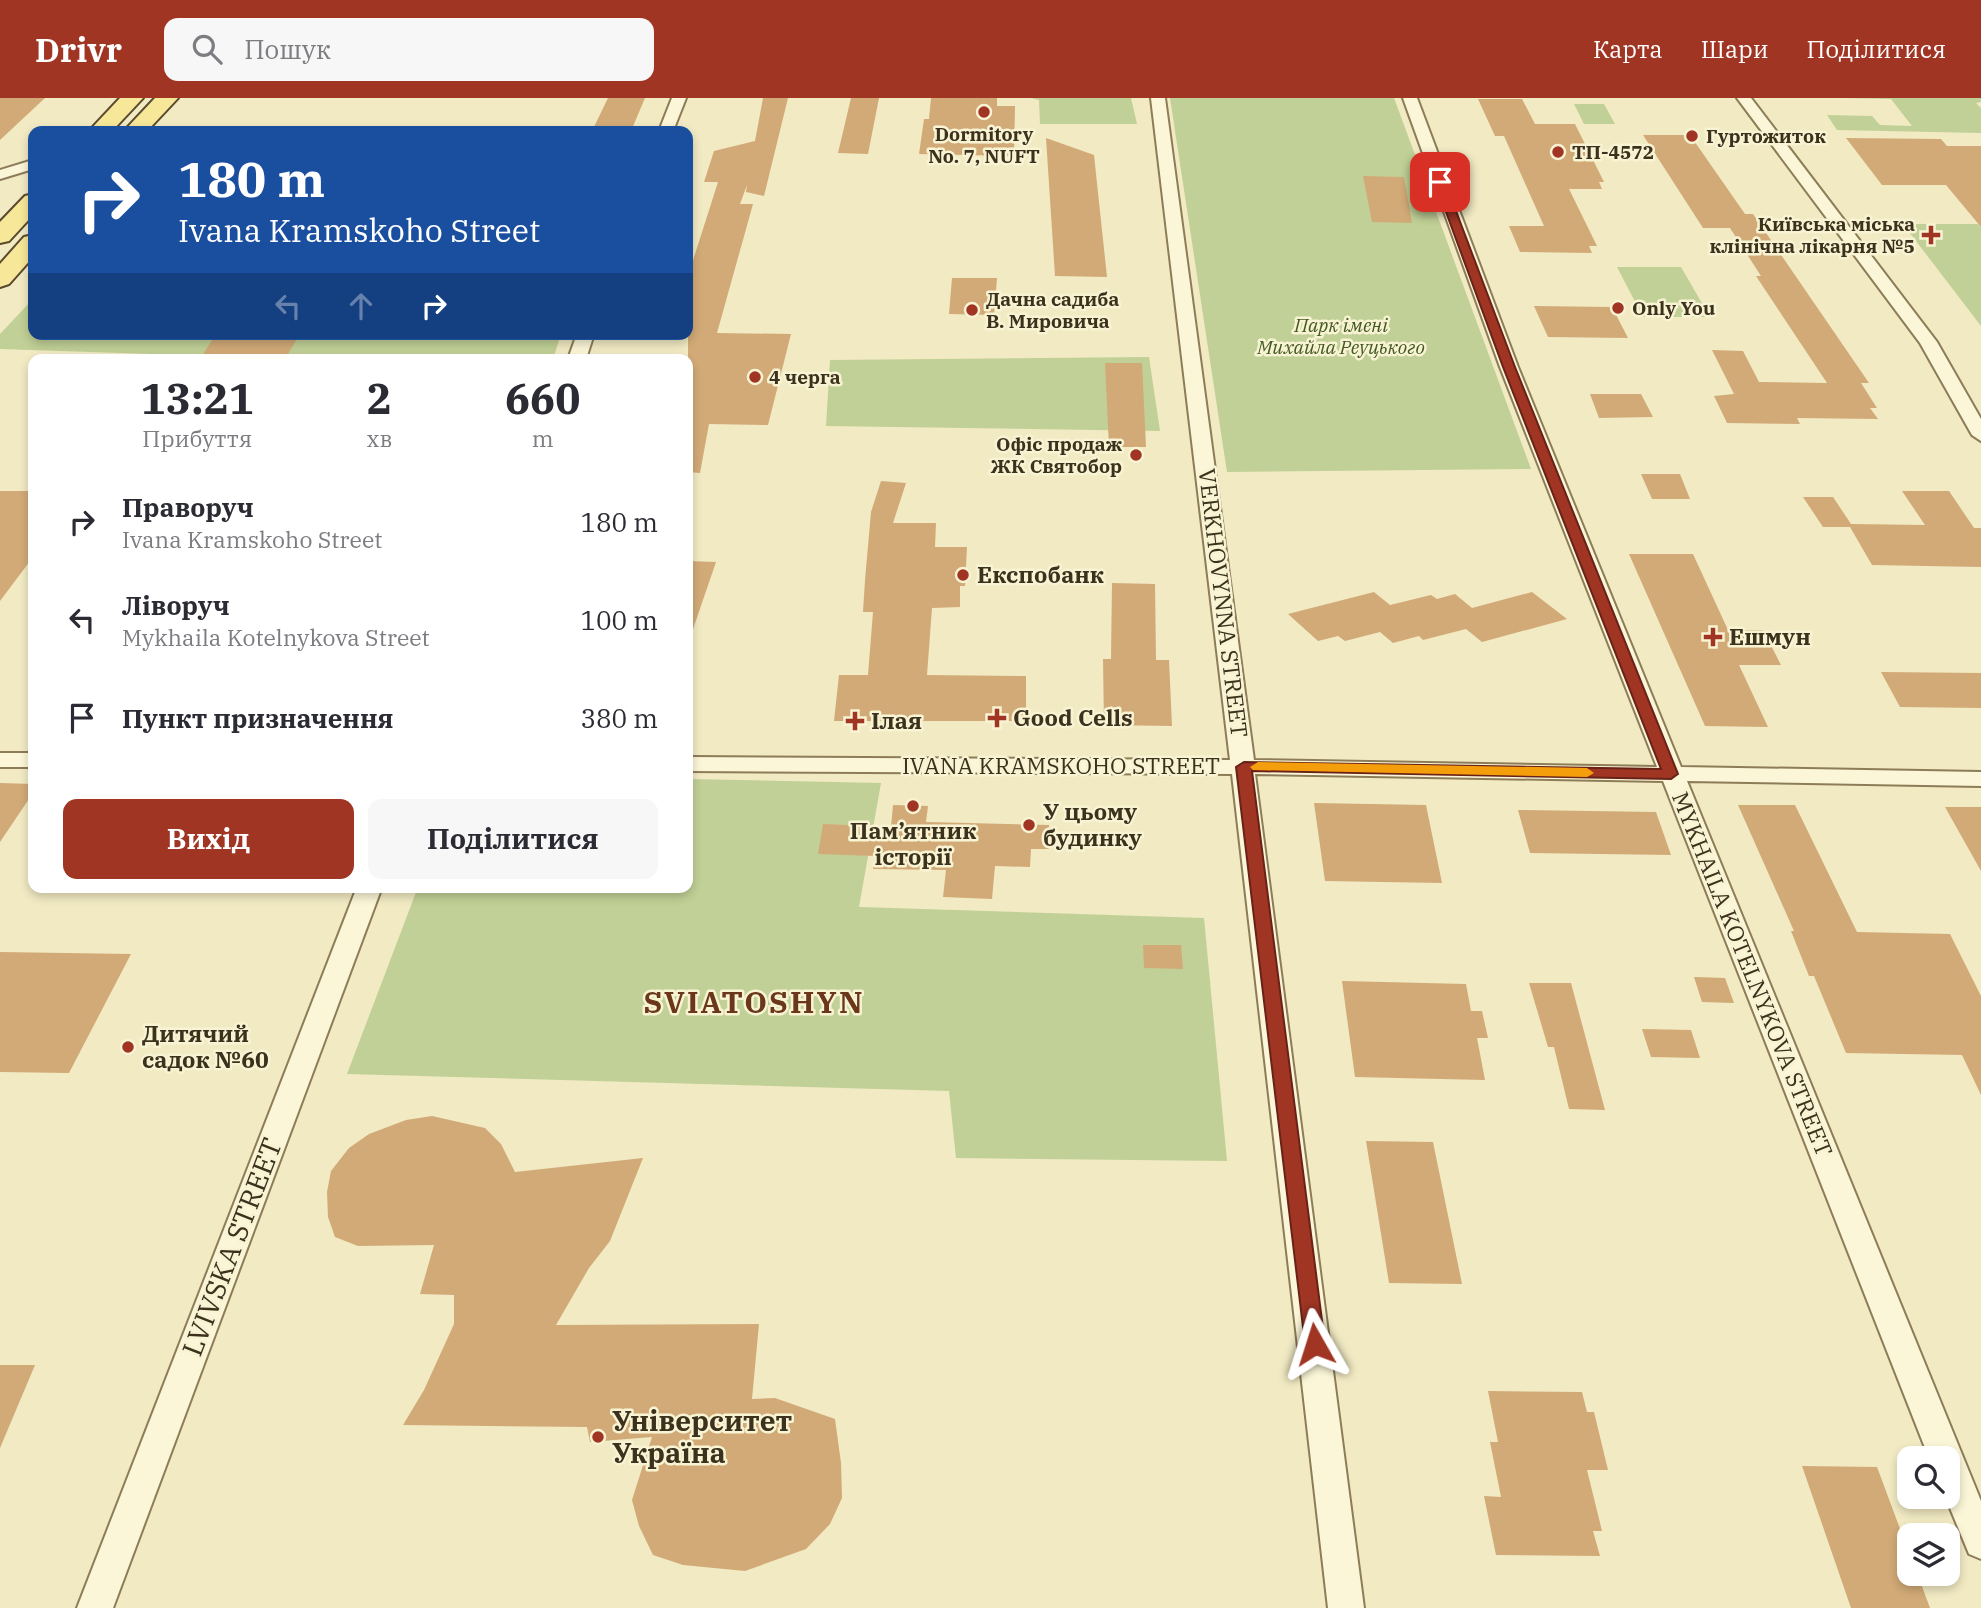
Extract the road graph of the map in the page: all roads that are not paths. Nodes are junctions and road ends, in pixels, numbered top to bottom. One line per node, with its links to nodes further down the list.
1 (132, 98): 7 (main road)
2 (167, 98): 8 (main road)
3 (680, 98): 9 (street)
4 (1158, 98): 20 (street, VERKHOVYNNA STREET)
5 (1410, 98): 21 (street, MYKHAILA KOTELNYKOVA STREET)
6 (1744, 98): 16 (street)
7 (105, 126)
8 (140, 126)
9 (668, 126)
10 (28, 166): 11 (street)
11 (0, 175)
12 (28, 206): 13 (main road)
13 (0, 236)
14 (28, 248): 15 (main road)
15 (0, 279)
16 (1981, 435)
17 (0, 760): 18 (street)
18 (28, 760)
19 (693, 764): 20 (street, IVANA KRAMSKOHO STREET)
20 (1244, 767): 21 (street, IVANA KRAMSKOHO STREET); 28 (street, VERKHOVYNNA STREET)
21 (1671, 774): 22 (street, IVANA KRAMSKOHO STREET); 24 (street, MYKHAILA KOTELNYKOVA STREET)
22 (1981, 779)
23 (368, 893): 27 (street, LVIVSKA STREET)
24 (1941, 1446)
25 (1960, 1492): 26 (street, MYKHAILA KOTELNYKOVA STREET)
26 (1981, 1544)
27 (95, 1608)
28 (1346, 1608)

